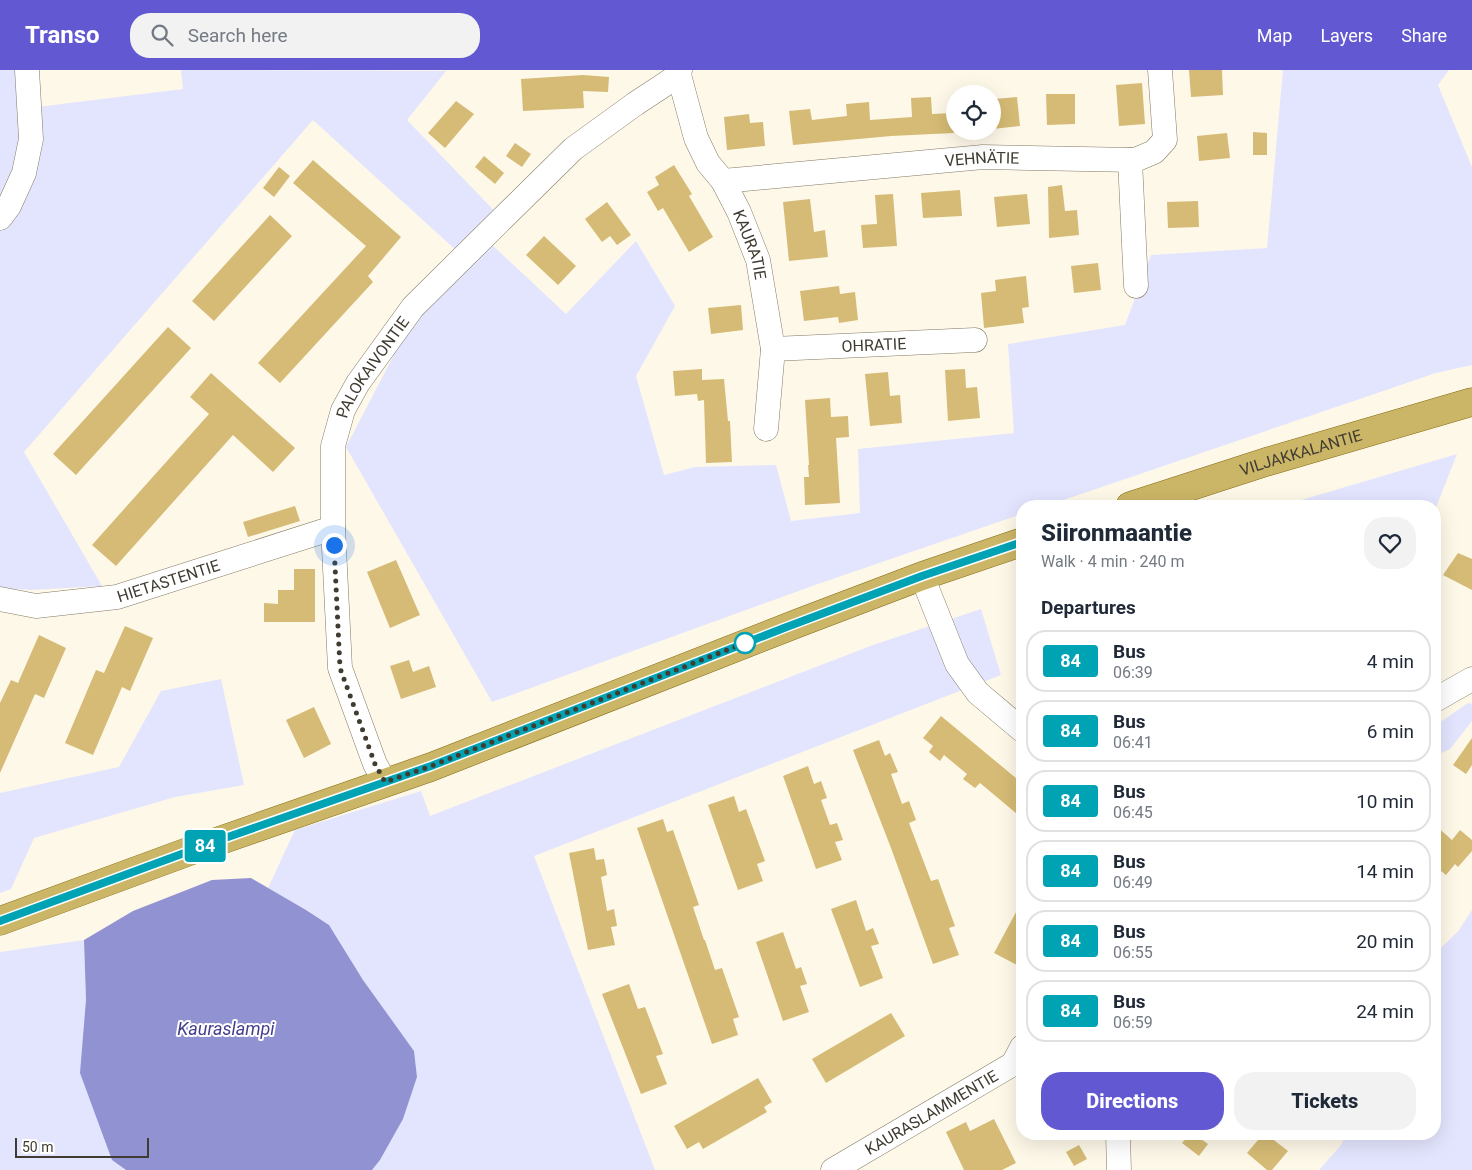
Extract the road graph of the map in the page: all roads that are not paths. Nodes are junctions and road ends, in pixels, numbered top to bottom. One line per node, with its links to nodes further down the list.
1 (27, 70): 6 (street)
2 (1160, 70): 4 (street, VEHNÄTIE)
3 (680, 73): 5 (street, KAURATIE); 13 (street, PALOKAIVONTIE)
4 (1130, 160): 5 (street, VEHNÄTIE); 7 (street)
5 (723, 181): 9 (street, KAURATIE)
6 (0, 218)
7 (1136, 286)
8 (975, 340): 9 (street, OHRATIE)
9 (773, 349): 11 (street, KAURATIE)
10 (1472, 402): 12 (main road, VILJAKKALANTIE)
11 (766, 429)
12 (1149, 500)
13 (333, 528): 16 (street, HIETASTENTIE); 20 (street, PALOKAIVONTIE)
14 (1016, 544): 15 (main road)
15 (922, 576): 19 (street); 20 (main road)
16 (0, 599)
17 (1472, 679): 18 (street)
18 (1441, 697)
19 (1016, 725)
20 (385, 782): 21 (main road)
21 (0, 921)
22 (1016, 1063): 24 (street, KAURASLAMMENTIE)
23 (1118, 1140): 25 (street)
24 (833, 1170)
25 (1119, 1170)

